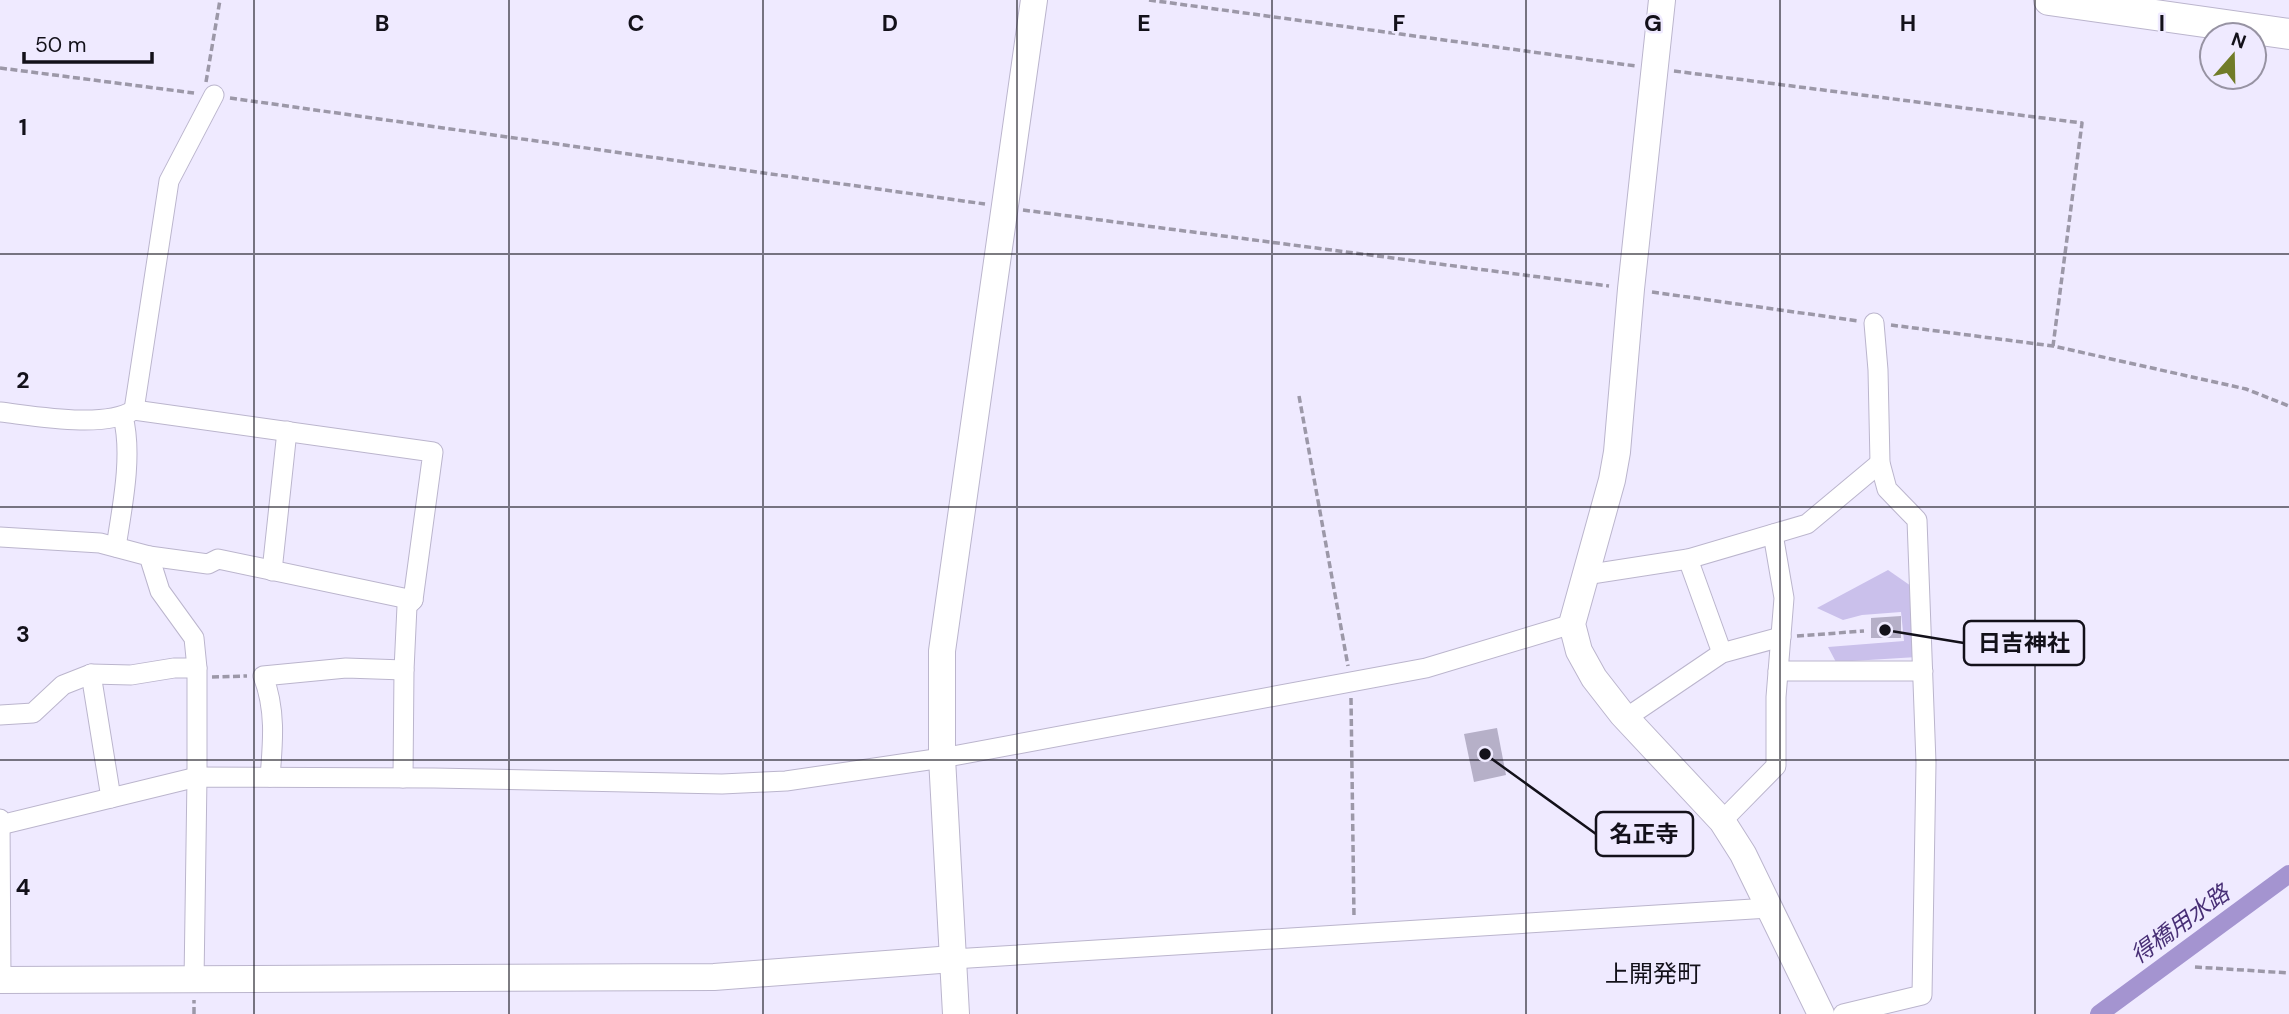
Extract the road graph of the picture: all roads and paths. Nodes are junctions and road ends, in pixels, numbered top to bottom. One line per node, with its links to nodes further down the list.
1 (220, 0): 9 (path)
2 (1034, 0): 10 (street)
3 (1149, 0): 8 (path)
4 (1662, 0): 8 (street)
5 (2049, 0): 6 (main road)
6 (2289, 34)
7 (0, 68): 9 (path)
8 (1654, 68): 11 (street); 13 (path)
9 (209, 95): 10 (path); 17 (street)
10 (1004, 208): 11 (path); 41 (street)
11 (1630, 289): 12 (path); 26 (street)
12 (1874, 323): 13 (path); 19 (street)
13 (2053, 346): 15 (path)
14 (1300, 396): 38 (path)
15 (2289, 406)
16 (0, 412): 17 (street)
17 (128, 413): 18 (street); 22 (street)
18 (287, 431): 25 (street); 27 (street)
19 (1880, 463): 20 (street); 34 (street)
20 (1773, 534): 24 (street); 30 (street)
21 (0, 537): 22 (street)
22 (116, 547): 23 (street)
23 (149, 556): 25 (street); 35 (street)
24 (1688, 559): 26 (street); 31 (street)
25 (272, 570): 27 (street)
26 (1585, 575): 28 (street)
27 (413, 600): 32 (street)
28 (1572, 624): 38 (street); 40 (street)
29 (1864, 631): 30 (path)
30 (1781, 637): 31 (street); 33 (street)
31 (1721, 653): 40 (street)
32 (404, 670): 37 (street); 44 (street)
33 (1778, 671): 34 (street); 46 (street)
34 (1923, 671): 57 (street)
35 (197, 673): 36 (street); 37 (path); 42 (street)
36 (92, 674): 39 (street); 45 (street)
37 (263, 676): 43 (street)
38 (1351, 682): 41 (street); 49 (path)
39 (0, 715)
40 (1626, 718): 46 (street)
41 (942, 758): 44 (street); 50 (street)
42 (197, 777): 43 (street); 45 (street); 54 (street)
43 (270, 777): 44 (street)
44 (403, 778)
45 (111, 798): 47 (street)
46 (1722, 821): 48 (street)
47 (0, 823): 53 (street)
48 (1769, 908): 49 (street); 56 (street)
49 (1354, 934): 50 (street)
50 (953, 959): 54 (street); 55 (street)
51 (2195, 967): 52 (path)
52 (2289, 973)
53 (0, 980): 54 (street)
54 (194, 981)
55 (956, 1014)
56 (1821, 1014)
57 (1843, 1014)

